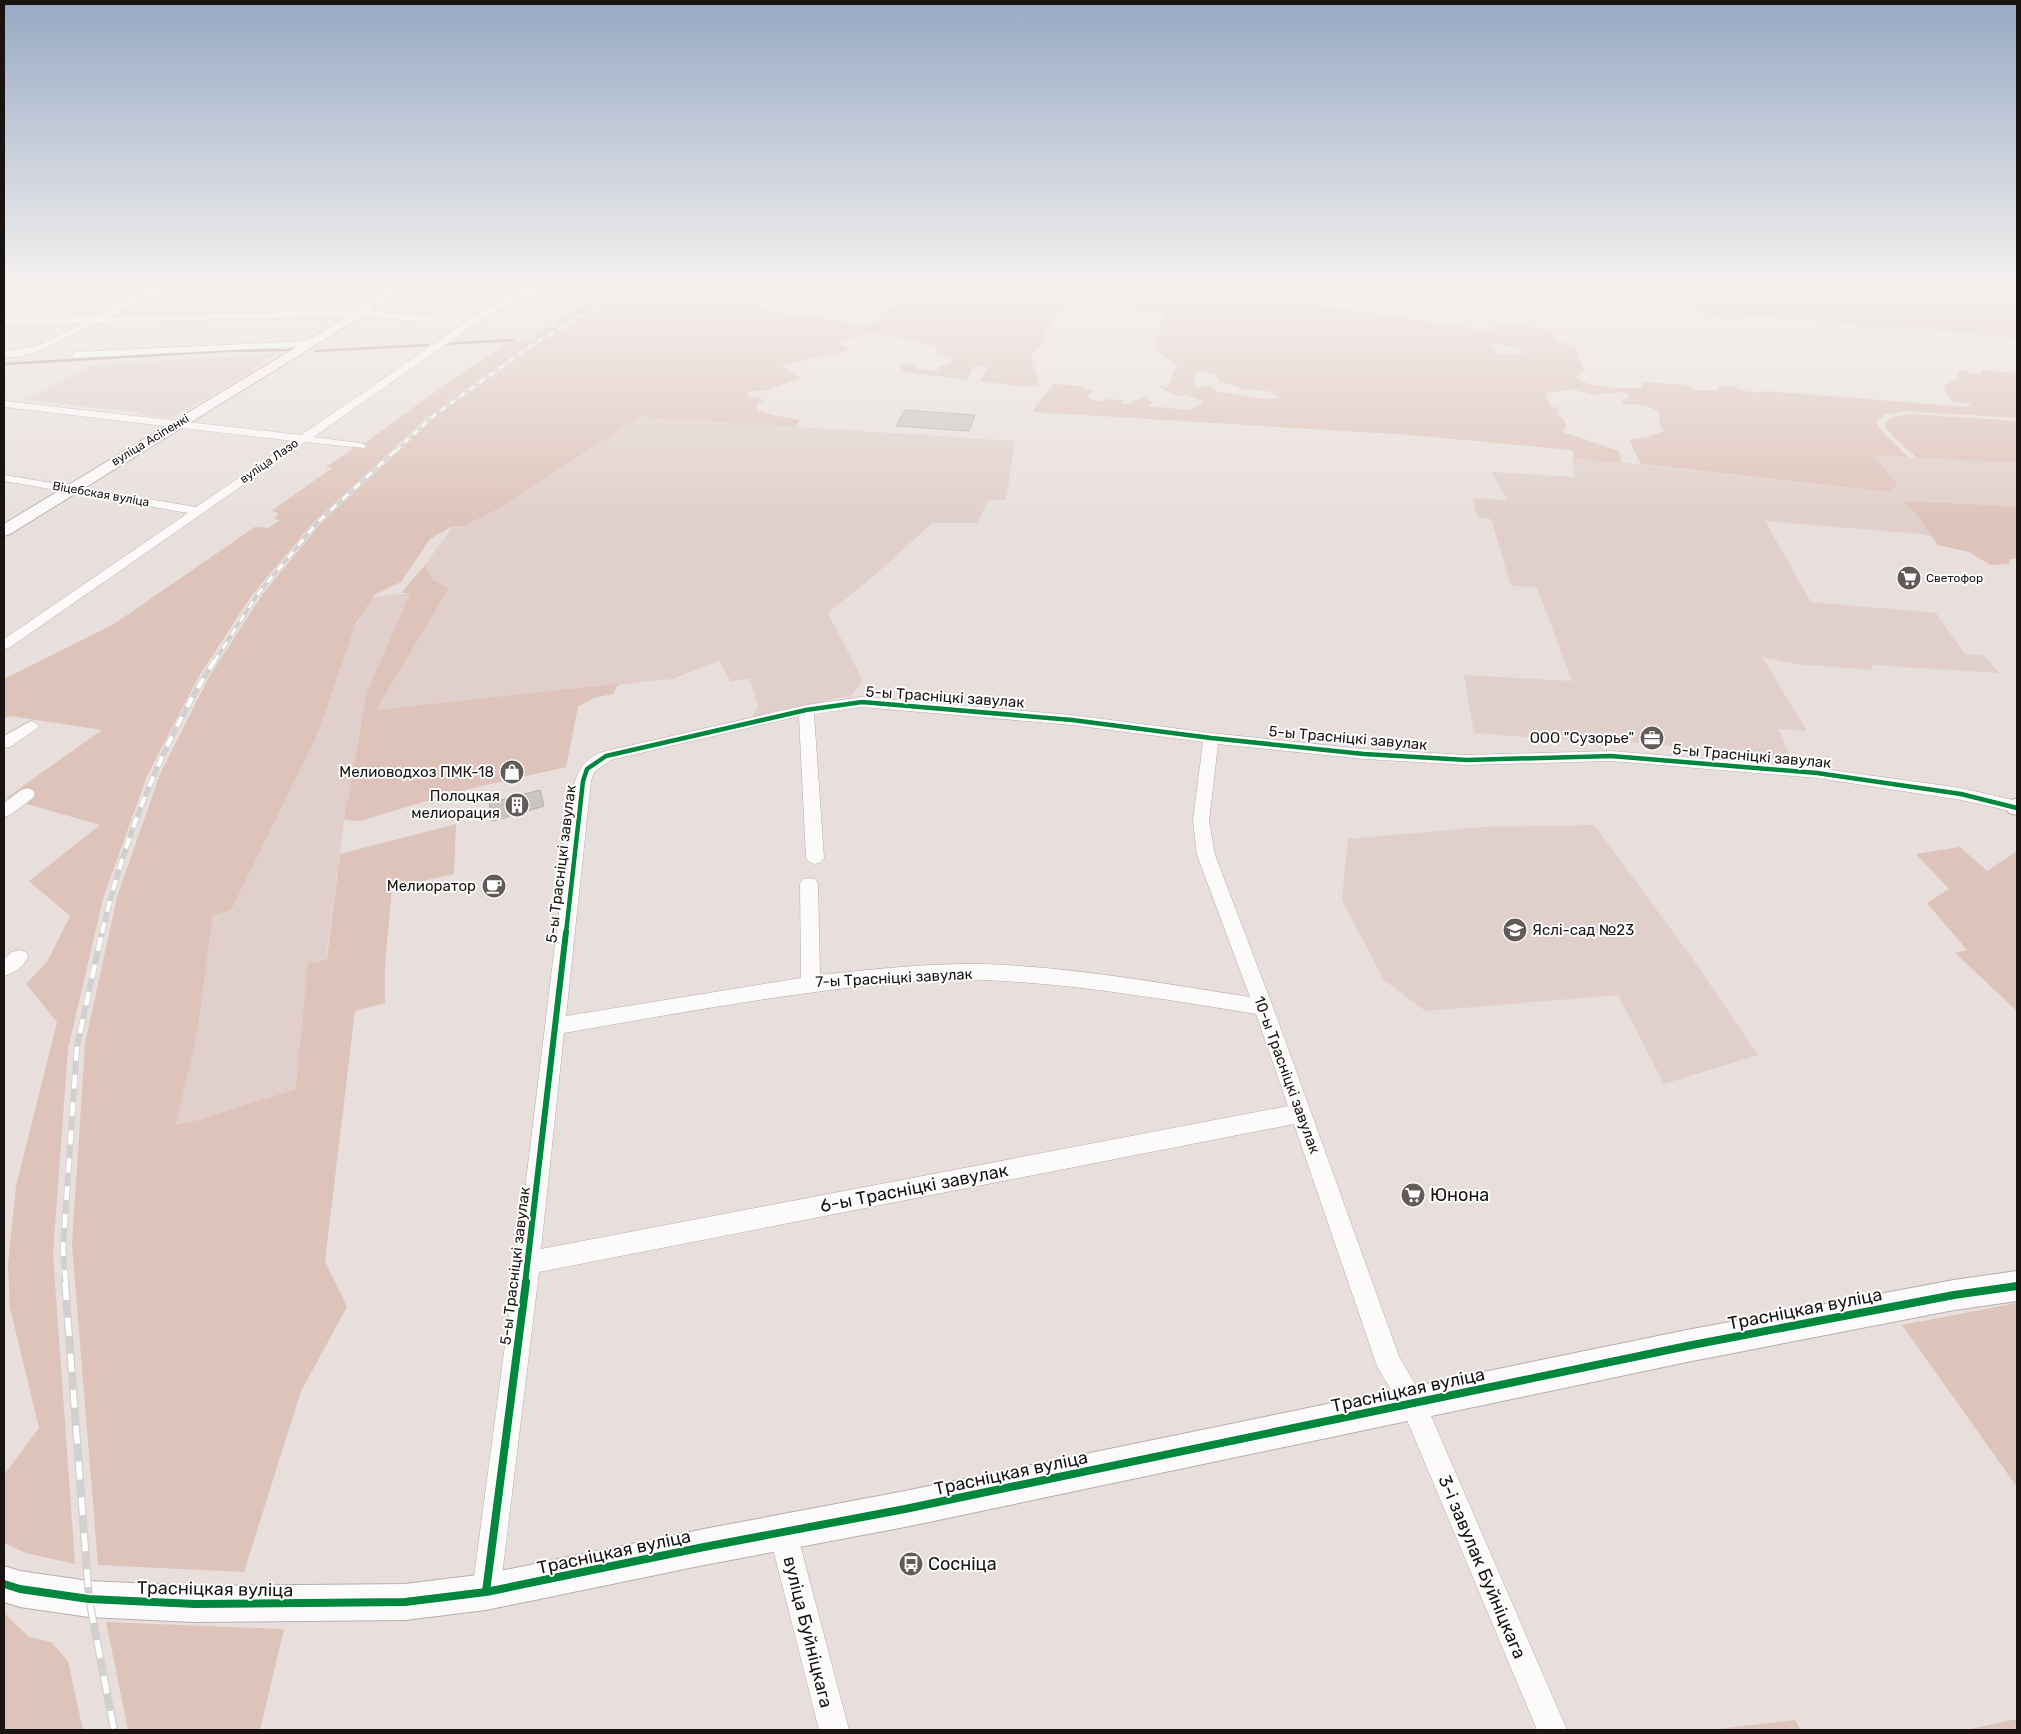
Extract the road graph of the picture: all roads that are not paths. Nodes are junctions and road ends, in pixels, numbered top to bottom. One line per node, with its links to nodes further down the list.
1 (271, 367): 4 (street, вуліца Асіпенкі)
2 (406, 367): 5 (street, вуліца Лазо)
3 (4, 404): 4 (street)
4 (179, 423): 5 (street); 8 (street, вуліца Асіпенкі)
5 (300, 439): 6 (street); 9 (street, вуліца Лазо)
6 (360, 446)
7 (4, 478): 8 (street, Віцебская вуліца)
8 (70, 489): 9 (street, Віцебская вуліца); 10 (street, вуліца Асіпенкі)
9 (198, 511): 11 (street, вуліца Лазо)
10 (4, 531)
11 (4, 644)
12 (806, 710): 14 (street, 5-ы Трасніцкі завулак); 19 (street); 25 (street, 5-ы Трасніцкі завулак)
13 (31, 726): 15 (street)
14 (1212, 738): 17 (street, 5-ы Трасніцкі завулак); 24 (street, 10-ы Трасніцкі завулак)
15 (4, 743)
16 (27, 794): 18 (street)
17 (2016, 807)
18 (4, 811)
19 (815, 858)
20 (809, 884): 23 (street)
21 (19, 957): 22 (street)
22 (4, 969)
23 (811, 983): 24 (street, 7-ы Трасніцкі завулак); 25 (street, 7-ы Трасніцкі завулак)
24 (1263, 1007): 26 (street, 10-ы Трасніцкі завулак)
25 (556, 1026): 27 (street, 5-ы Трасніцкі завулак)
26 (1300, 1113): 27 (street, 6-ы Трасніцкі завулак); 29 (street, 10-ы Трасніцкі завулак)
27 (528, 1263): 32 (street, 5-ы Трасніцкі завулак)
28 (2017, 1286): 29 (street, Трасніцкая вуліца)
29 (1413, 1404): 30 (street, Трасніцкая вуліца); 34 (street, 3-і завулак Буйніцкага)
30 (783, 1533): 32 (street, Трасніцкая вуліца); 33 (street, вуліца Буйніцкага)
31 (4, 1584): 32 (street, Трасніцкая вуліца)
32 (486, 1592)
33 (834, 1730)
34 (1552, 1730)

